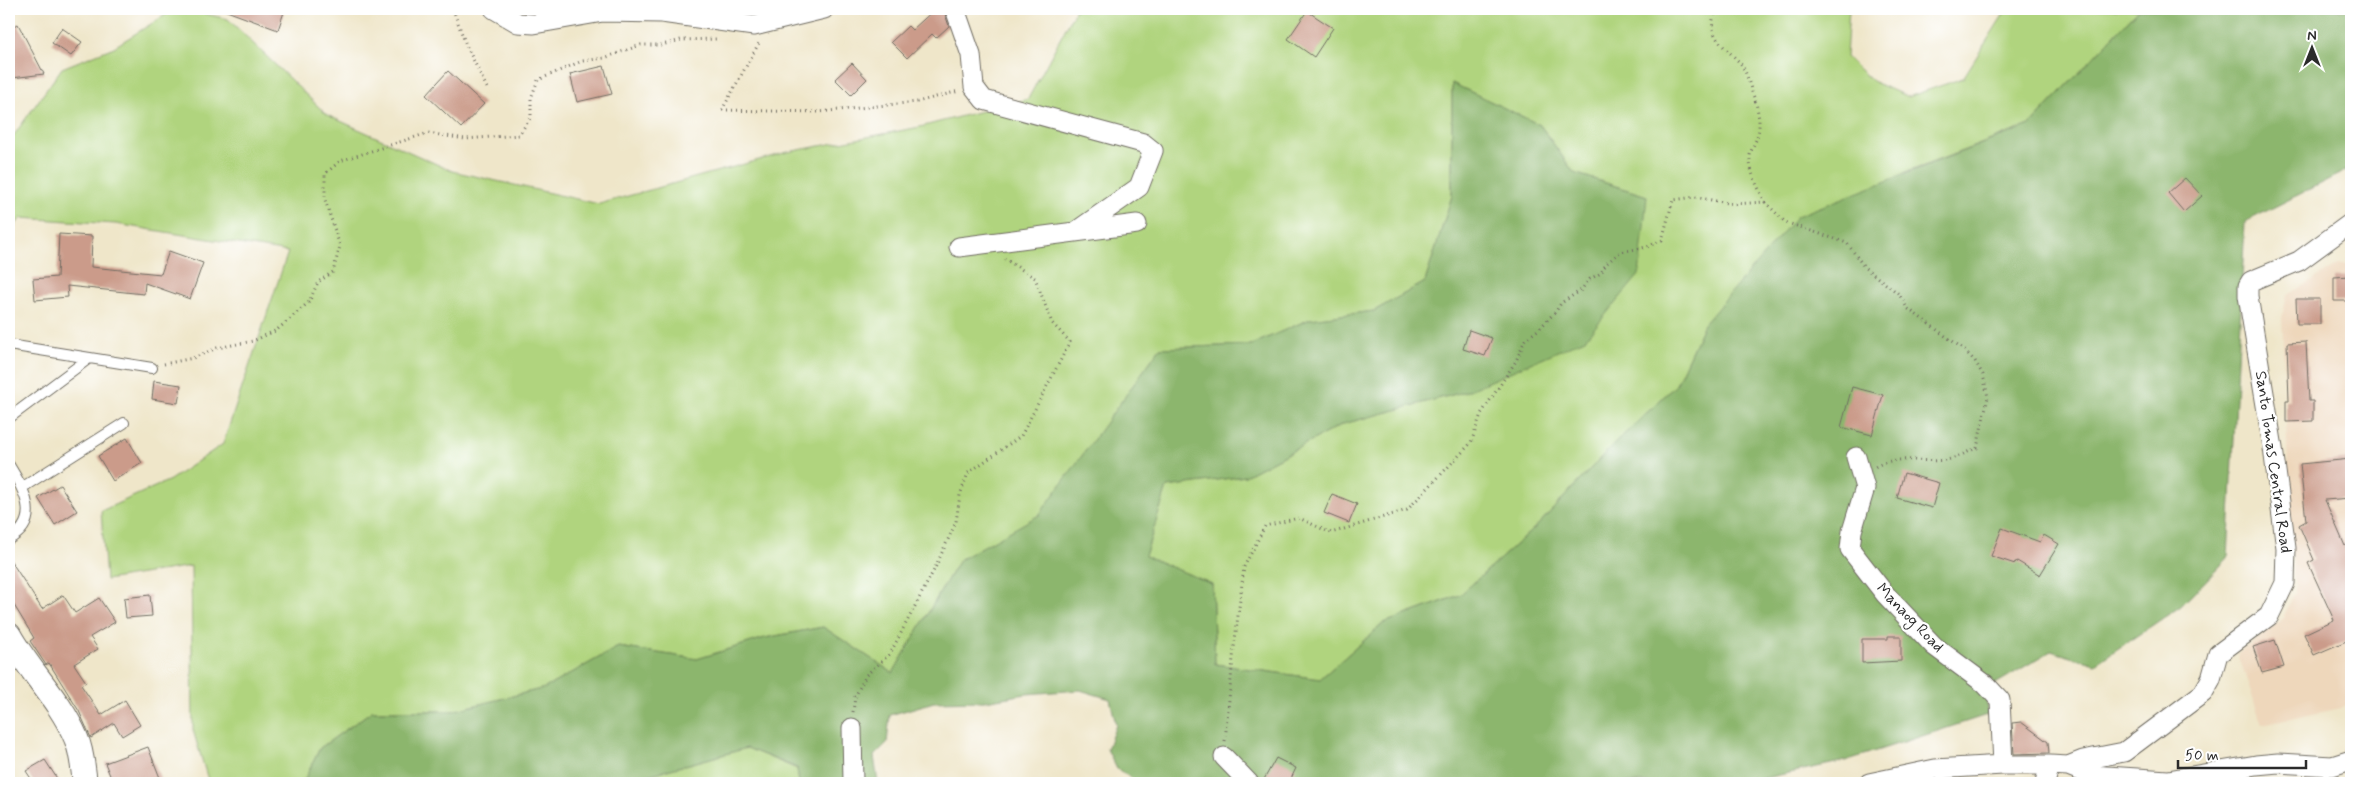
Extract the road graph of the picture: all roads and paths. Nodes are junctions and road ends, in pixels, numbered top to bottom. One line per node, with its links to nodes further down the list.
1 (453, 9): 9 (path)
2 (494, 9): 6 (street)
3 (824, 9): 6 (street)
4 (955, 9): 8 (street)
5 (1716, 9): 10 (path)
6 (771, 22): 8 (path)
7 (721, 38): 18 (path)
8 (974, 87): 13 (street)
9 (488, 90)
10 (1765, 202): 23 (path); 28 (path)
11 (2351, 223): 31 (street, Santo Tomas Central Road)
12 (1137, 224): 13 (street)
13 (1075, 232): 14 (street)
14 (981, 244): 15 (street); 27 (path)
15 (959, 247)
16 (9, 345): 17 (lane)
17 (88, 359): 18 (lane); 19 (lane)
18 (152, 368)
19 (9, 418)
20 (124, 423): 24 (lane)
21 (1856, 457): 23 (street, Manaog Road)
22 (9, 465): 24 (lane)
23 (1861, 476): 30 (street, Manaog Road)
24 (23, 487): 25 (lane)
25 (9, 539)
26 (9, 635): 32 (street)
27 (852, 728): 33 (street)
28 (1224, 757): 34 (street)
29 (2351, 760): 31 (street)
30 (2003, 765): 31 (street); 35 (street)
31 (2059, 765): 36 (street)
32 (85, 783)
33 (853, 783)
34 (1249, 783)
35 (1869, 783)
36 (2046, 783)

